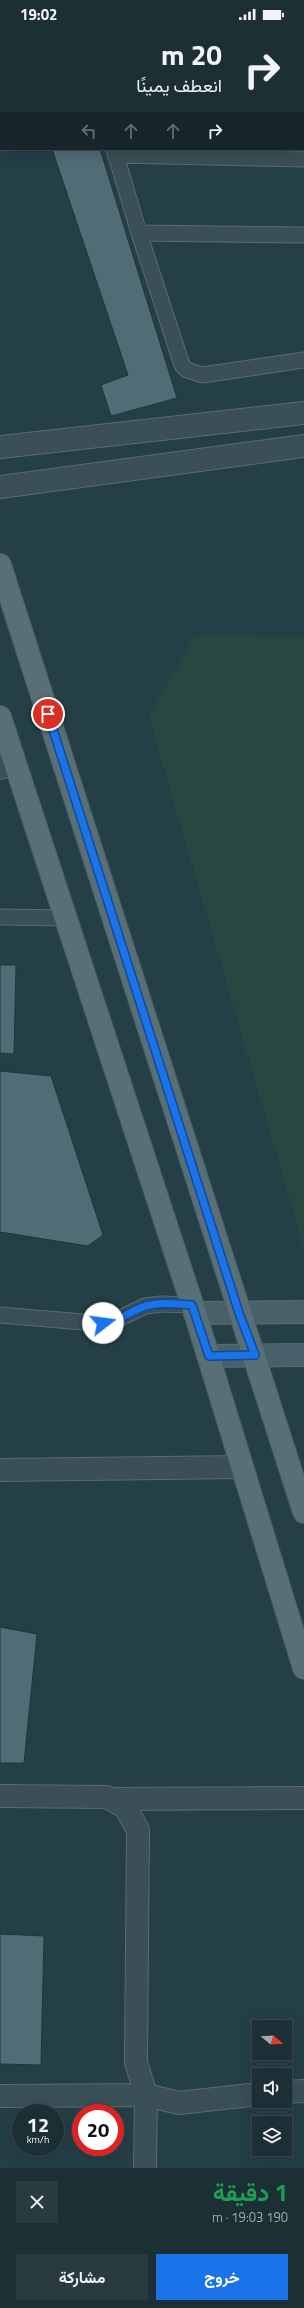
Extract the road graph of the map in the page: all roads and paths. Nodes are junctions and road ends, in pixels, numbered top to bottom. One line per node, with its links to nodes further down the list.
1 (298, 28): 2 (lane)
2 (304, 28)
3 (115, 152): 4 (lane); 5 (lane)
4 (304, 159)
5 (139, 233): 6 (lane); 7 (lane)
6 (304, 235)
7 (304, 360)
8 (304, 413): 10 (street)
9 (304, 446): 11 (street)
10 (0, 447)
11 (0, 488)
12 (0, 564): 19 (main road)
13 (0, 717): 14 (main road)
14 (7, 766): 16 (main road)
15 (0, 917): 16 (lane)
16 (65, 918): 17 (main road)
17 (194, 1309): 19 (street); 20 (lane); 23 (main road)
18 (304, 1312): 19 (street)
19 (239, 1313): 21 (main road)
20 (0, 1315)
21 (255, 1355): 22 (street); 23 (street); 26 (main road)
22 (304, 1355)
23 (209, 1356): 24 (main road)
24 (242, 1467): 25 (street); 27 (main road)
25 (0, 1470)
26 (304, 1512)
27 (304, 1668)
28 (0, 1796): 29 (street)
29 (110, 1798): 30 (street); 33 (street)
30 (304, 1798)
31 (304, 2091): 32 (street)
32 (292, 2092)
33 (146, 2095): 34 (street); 35 (street); 36 (street)
34 (252, 2095)
35 (0, 2096)
36 (145, 2168)

